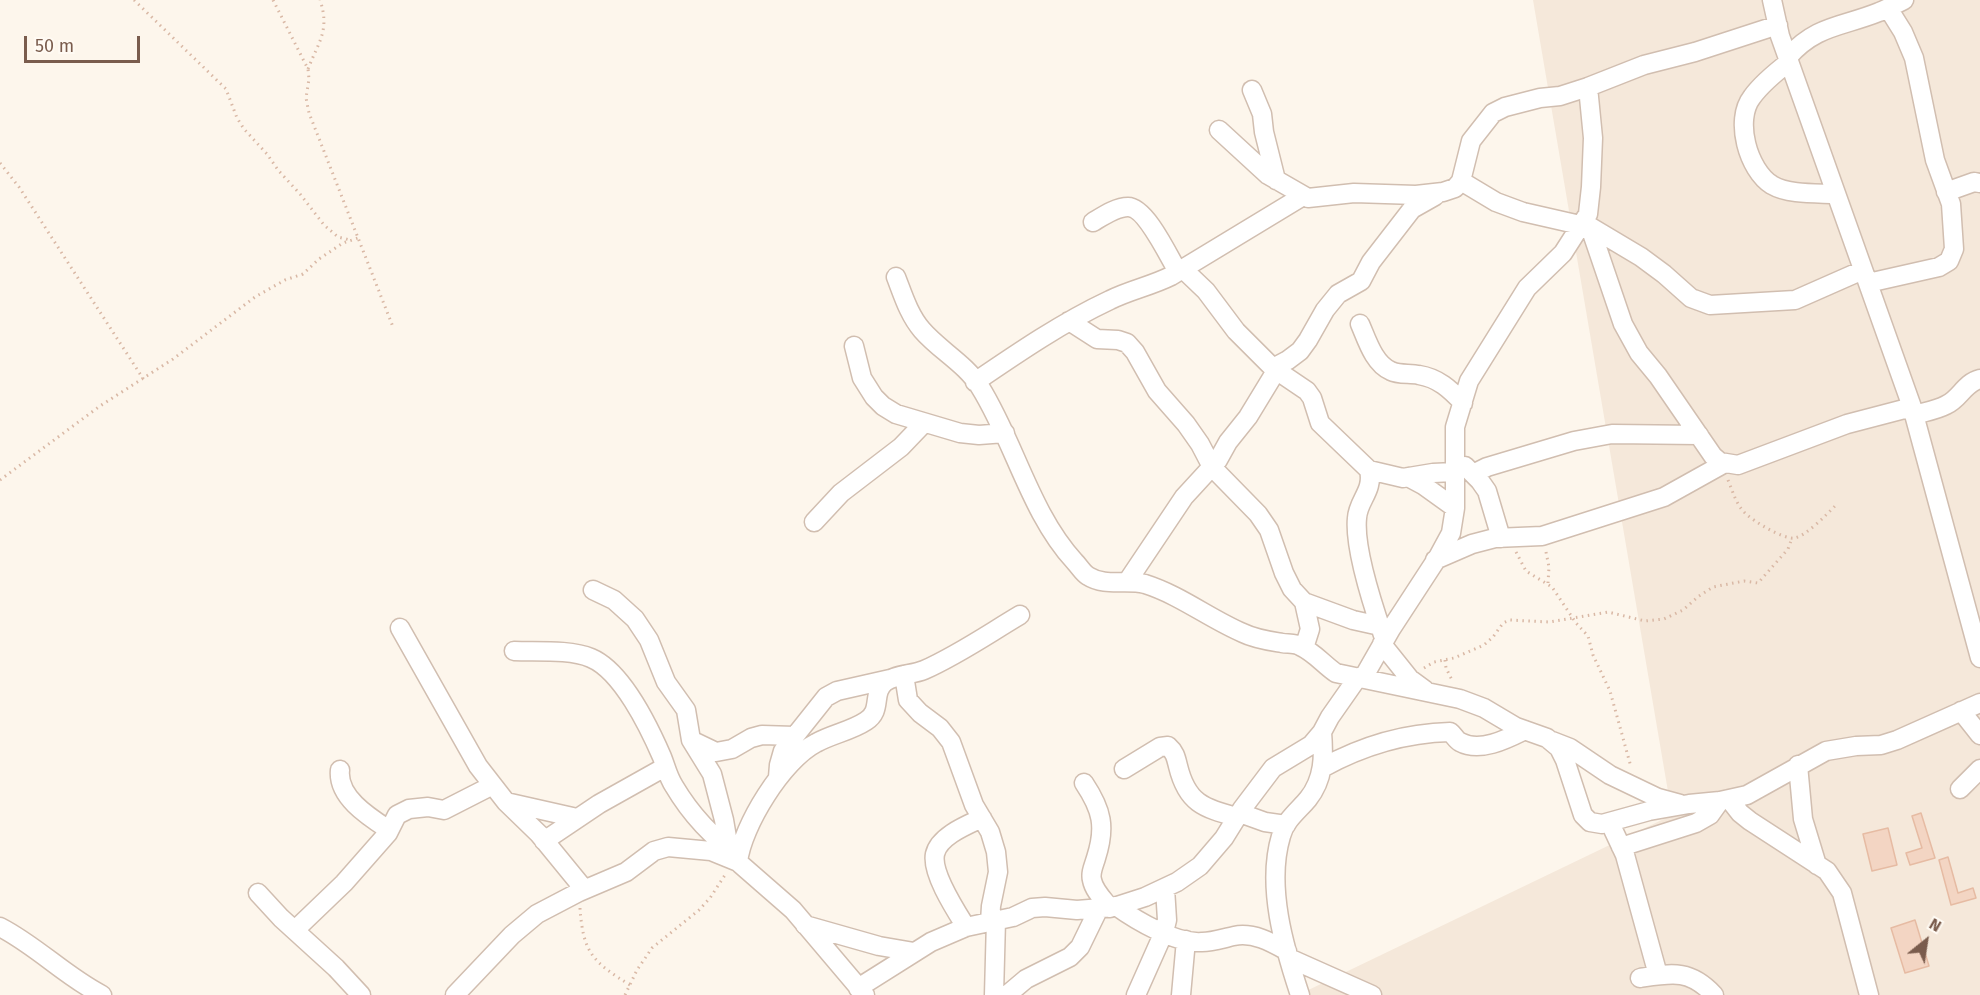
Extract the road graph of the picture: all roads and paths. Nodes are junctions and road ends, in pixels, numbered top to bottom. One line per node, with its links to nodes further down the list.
1 (134, 0): 24 (path)
2 (273, 0): 8 (path)
3 (320, 0): 8 (path)
4 (1772, 0): 6 (street)
5 (1885, 5): 7 (street); 17 (street)
6 (1778, 25): 7 (street); 9 (street)
7 (1789, 59): 19 (street); 19 (street)
8 (308, 69): 24 (path)
9 (1588, 87): 14 (street); 22 (street)
10 (1252, 90): 13 (street)
11 (1219, 130): 13 (street)
12 (0, 163): 34 (path)
13 (1276, 180): 20 (street)
14 (1461, 181): 16 (street); 22 (street)
15 (1980, 183): 17 (street)
16 (1442, 192): 18 (street); 23 (street)
17 (1946, 192): 27 (street)
18 (1396, 194): 20 (street); 23 (street)
19 (1836, 194): 27 (street)
20 (1303, 196): 25 (street)
21 (1094, 222): 25 (street)
22 (1584, 225): 27 (street); 36 (street); 40 (street)
23 (1397, 227): 32 (street)
24 (358, 238): 30 (path); 34 (path)
25 (1180, 270): 28 (street); 32 (street)
26 (896, 277): 35 (street)
27 (1866, 277): 37 (street)
28 (1069, 321): 35 (street); 43 (street)
29 (1360, 324): 36 (street)
30 (393, 327)
31 (854, 346): 38 (street)
32 (1275, 369): 43 (street); 44 (street)
33 (1980, 379): 37 (street)
34 (144, 380): 48 (path)
35 (975, 382): 39 (street)
36 (1463, 402): 41 (street)
37 (1913, 411): 42 (street); 66 (street)
38 (924, 423): 39 (street); 51 (street)
39 (1005, 433): 56 (street)
40 (1699, 435): 42 (street); 46 (street)
41 (1454, 453): 45 (street); 46 (street)
42 (1722, 466): 52 (street); 54 (path)
43 (1212, 467): 56 (street); 59 (street)
44 (1369, 470): 47 (street); 63 (street)
45 (1454, 472): 47 (street); 50 (street)
46 (1473, 474): 53 (street)
47 (1408, 477): 50 (street)
48 (0, 480)
49 (1835, 506): 54 (path)
50 (1455, 508): 55 (street)
51 (814, 522)
52 (1542, 536): 53 (street); 57 (path)
53 (1504, 538): 55 (street); 57 (path)
54 (1792, 538): 61 (path)
55 (1435, 560): 63 (street)
56 (1127, 582): 64 (street)
57 (1548, 583): 61 (path)
58 (593, 590): 77 (street)
59 (1304, 602): 63 (street); 64 (street)
60 (1020, 615): 67 (street)
61 (1573, 618): 69 (path); 88 (path)
62 (400, 628): 87 (street)
63 (1382, 636): 68 (street); 69 (street)
64 (1304, 648): 68 (street)
65 (514, 651): 80 (street)
66 (1980, 658)
67 (897, 677): 76 (street); 85 (street); 95 (street)
68 (1360, 677): 70 (street); 74 (street)
69 (1409, 678): 70 (street)
70 (1426, 692): 73 (street)
71 (1980, 703): 72 (street)
72 (1961, 711): 75 (street); 79 (street)
73 (1525, 730): 78 (street); 81 (street)
74 (1322, 732): 81 (street); 93 (street)
75 (1980, 735)
76 (795, 736): 77 (street); 85 (street)
77 (691, 740): 101 (street)
78 (1549, 740): 88 (street); 96 (street)
79 (1798, 765): 90 (street); 102 (street)
80 (665, 767): 94 (street); 101 (street)
81 (1322, 768): 97 (street)
82 (1124, 769): 93 (street)
83 (1980, 769): 89 (street)
84 (340, 770): 98 (street)
85 (778, 779): 101 (street)
86 (1084, 783): 106 (street)
87 (493, 784): 91 (street); 98 (street)
88 (1638, 788): 92 (street)
89 (1960, 789)
90 (1724, 800): 92 (street); 100 (street); 102 (street)
91 (506, 802): 94 (street); 99 (street)
92 (1682, 805): 96 (street)
93 (1239, 815): 97 (street); 103 (street)
94 (577, 818): 99 (street)
95 (982, 818): 107 (street); 110 (street)
96 (1610, 823): 100 (street)
97 (1286, 825): 116 (street)
98 (389, 830): 111 (street)
99 (544, 841): 104 (street)
100 (1621, 847): 117 (street)
101 (734, 857): 104 (street); 108 (street); 119 (path)
102 (1816, 864): 132 (street)
103 (1165, 888): 106 (street); 112 (street)
104 (582, 890): 119 (path); 123 (street)
105 (258, 893): 111 (street)
106 (1109, 907): 107 (street); 112 (street); 126 (street)
107 (993, 921): 110 (street); 115 (street)
108 (805, 924): 114 (street); 120 (street)
109 (0, 927): 121 (street)
110 (968, 927): 114 (street); 115 (street)
111 (295, 930): 122 (street)
112 (1164, 932): 113 (street); 127 (street)
113 (1186, 940): 116 (street); 128 (street)
114 (914, 952): 120 (street)
115 (994, 955): 125 (street)
116 (1288, 955): 129 (street); 130 (street)
117 (1658, 975): 118 (street); 131 (street)
118 (1640, 978)
119 (630, 985): 124 (path)
120 (862, 991)
121 (102, 995)
122 (362, 995)
123 (455, 995)
124 (625, 995)
125 (994, 995)
126 (1007, 995)
127 (1136, 995)
128 (1181, 995)
129 (1300, 995)
130 (1372, 995)
131 (1714, 995)
132 (1869, 995)

